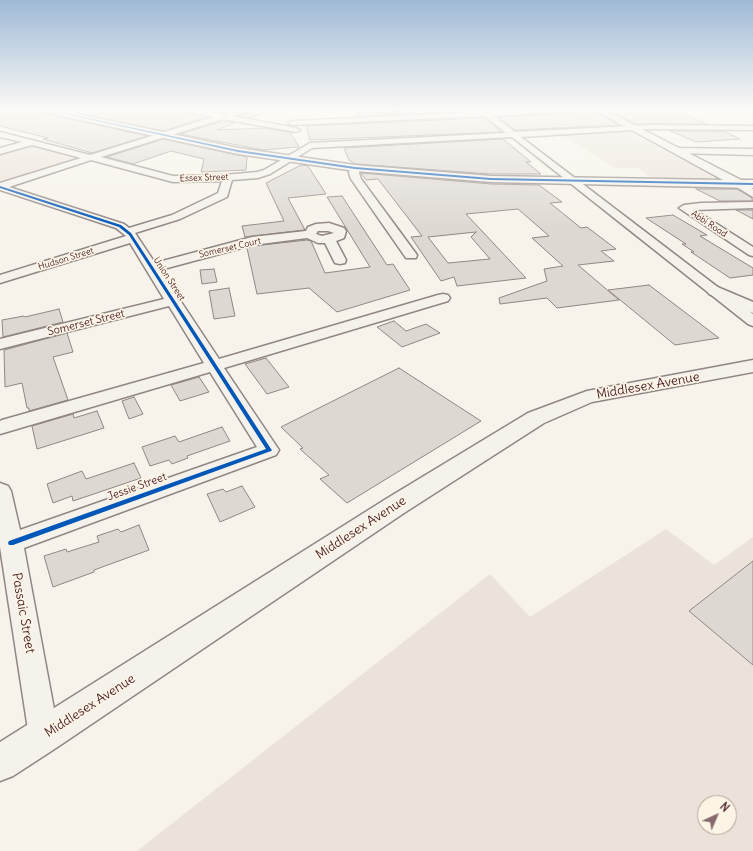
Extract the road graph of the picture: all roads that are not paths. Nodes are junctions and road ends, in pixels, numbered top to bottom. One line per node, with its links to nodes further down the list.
1 (58, 150): 10 (street, Essex Street)
2 (117, 150): 10 (street)
3 (232, 150): 11 (street)
4 (307, 150): 11 (street, Essex Street)
5 (533, 150): 14 (street)
6 (689, 150): 8 (street)
7 (678, 151): 8 (street); 16 (street)
8 (693, 152): 9 (street); 15 (street)
9 (753, 152)
10 (90, 158): 13 (street, Essex Street); 17 (street)
11 (292, 158): 12 (street); 13 (street, Essex Street)
12 (355, 168): 14 (street); 22 (street)
13 (228, 178): 20 (street, Hudson Street)
14 (574, 182): 16 (street); 26 (street)
15 (753, 183): 16 (street)
16 (739, 184): 18 (street)
17 (0, 187): 20 (street)
18 (753, 194)
19 (753, 205): 21 (street, Abbi Road)
20 (130, 235): 24 (street, Union Street); 25 (street, Hudson Street)
21 (753, 252)
22 (411, 256)
23 (340, 260): 24 (street, Somerset Court)
24 (152, 268): 28 (street, Union Street)
25 (3, 276)
26 (715, 291): 29 (street); 30 (street)
27 (443, 298): 32 (street)
28 (173, 301): 31 (street, Somerset Street); 32 (street, Union Street)
29 (753, 308)
30 (753, 321)
31 (0, 344)
32 (215, 366): 34 (street); 35 (street, Union Street)
33 (753, 366): 38 (street, Middlesex Avenue)
34 (0, 428)
35 (269, 450): 37 (street, Jessie Street)
36 (0, 491): 37 (street, Passaic Street)
37 (11, 543): 38 (street, Passaic Street)
38 (44, 736): 39 (street, Middlesex Avenue)
39 (0, 763)

